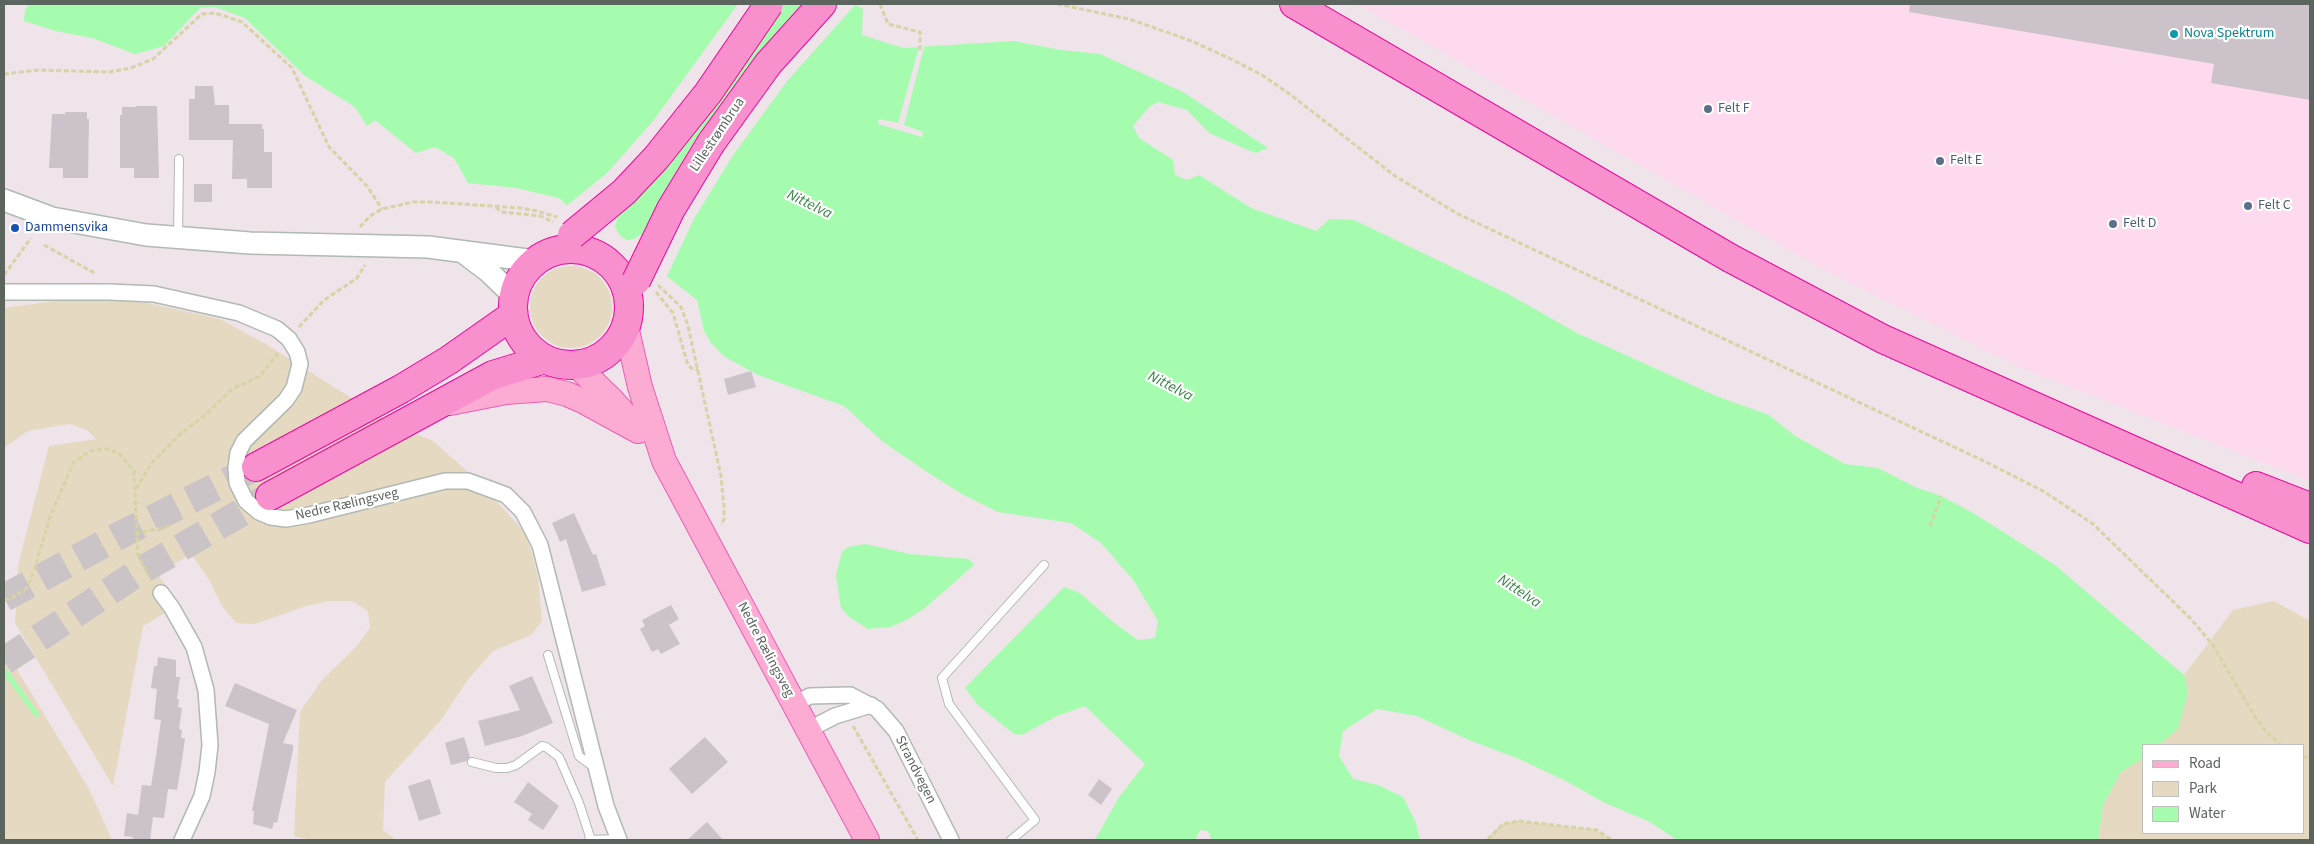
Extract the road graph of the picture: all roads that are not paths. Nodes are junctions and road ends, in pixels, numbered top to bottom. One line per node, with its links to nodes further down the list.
1 (769, 4): 7 (highway, bridge)
2 (822, 4): 9 (highway, Lillestrømbrua, bridge)
3 (1294, 4): 14 (highway)
4 (179, 159): 6 (lane)
5 (4, 200): 6 (main road)
6 (178, 238): 8 (main road)
7 (565, 239): 8 (main road); 9 (highway); 11 (highway)
8 (464, 253): 11 (main road)
9 (635, 287): 13 (highway); 17 (main road, Nedre Rælingsveg)
10 (4, 292): 29 (street, Nedre Rælingsveg)
11 (513, 305): 12 (highway); 18 (highway)
12 (545, 359): 13 (highway); 15 (highway)
13 (576, 365): 16 (main road, Nedre Rælingsveg)
14 (1962, 375): 20 (highway); 21 (highway)
15 (434, 406): 16 (main road); 19 (highway)
16 (638, 430): 17 (main road, Nedre Rælingsveg)
17 (664, 461): 25 (main road, Nedre Rælingsveg)
18 (256, 467)
19 (270, 496)
20 (2310, 507)
21 (2310, 529)
22 (1044, 565): 35 (lane)
23 (160, 593): 30 (street)
24 (548, 655): 29 (lane)
25 (793, 704): 26 (street, Strandvegen); 27 (main road, Nedre Rælingsveg)
26 (872, 705): 27 (street); 34 (street, Strandvegen)
27 (808, 730): 33 (main road, Nedre Rælingsveg)
28 (472, 762): 31 (lane)
29 (597, 769): 32 (street, Nedre Rælingsveg)
30 (182, 840)
31 (590, 840): 32 (lane)
32 (619, 840)
33 (867, 840)
34 (952, 840)
35 (1011, 840)

